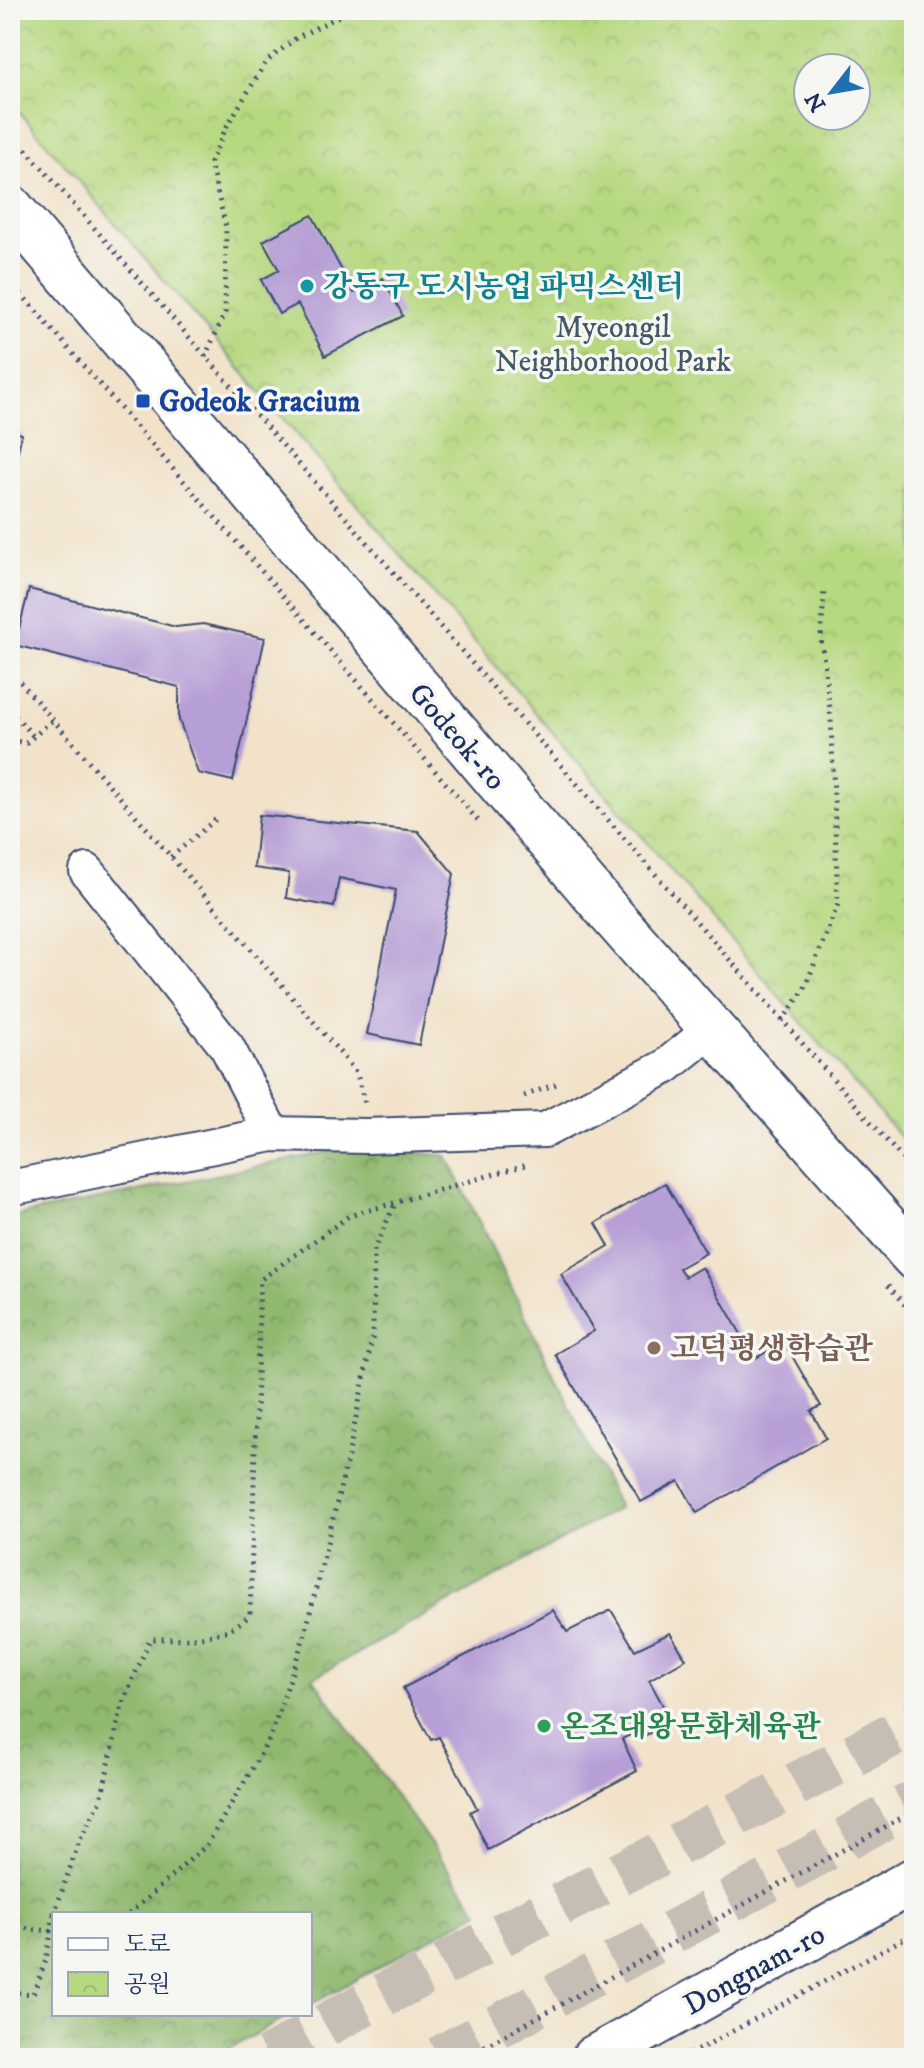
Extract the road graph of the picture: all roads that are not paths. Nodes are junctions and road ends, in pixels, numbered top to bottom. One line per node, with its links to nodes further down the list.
1 (10, 207): 3 (main road, Godeok-ro)
2 (87, 871): 4 (street)
3 (712, 1029): 4 (street); 6 (main road, Godeok-ro)
4 (272, 1134): 5 (street)
5 (10, 1188)
6 (914, 1257)
7 (914, 1880): 8 (main road, Dongnam-ro)
8 (594, 2058)

